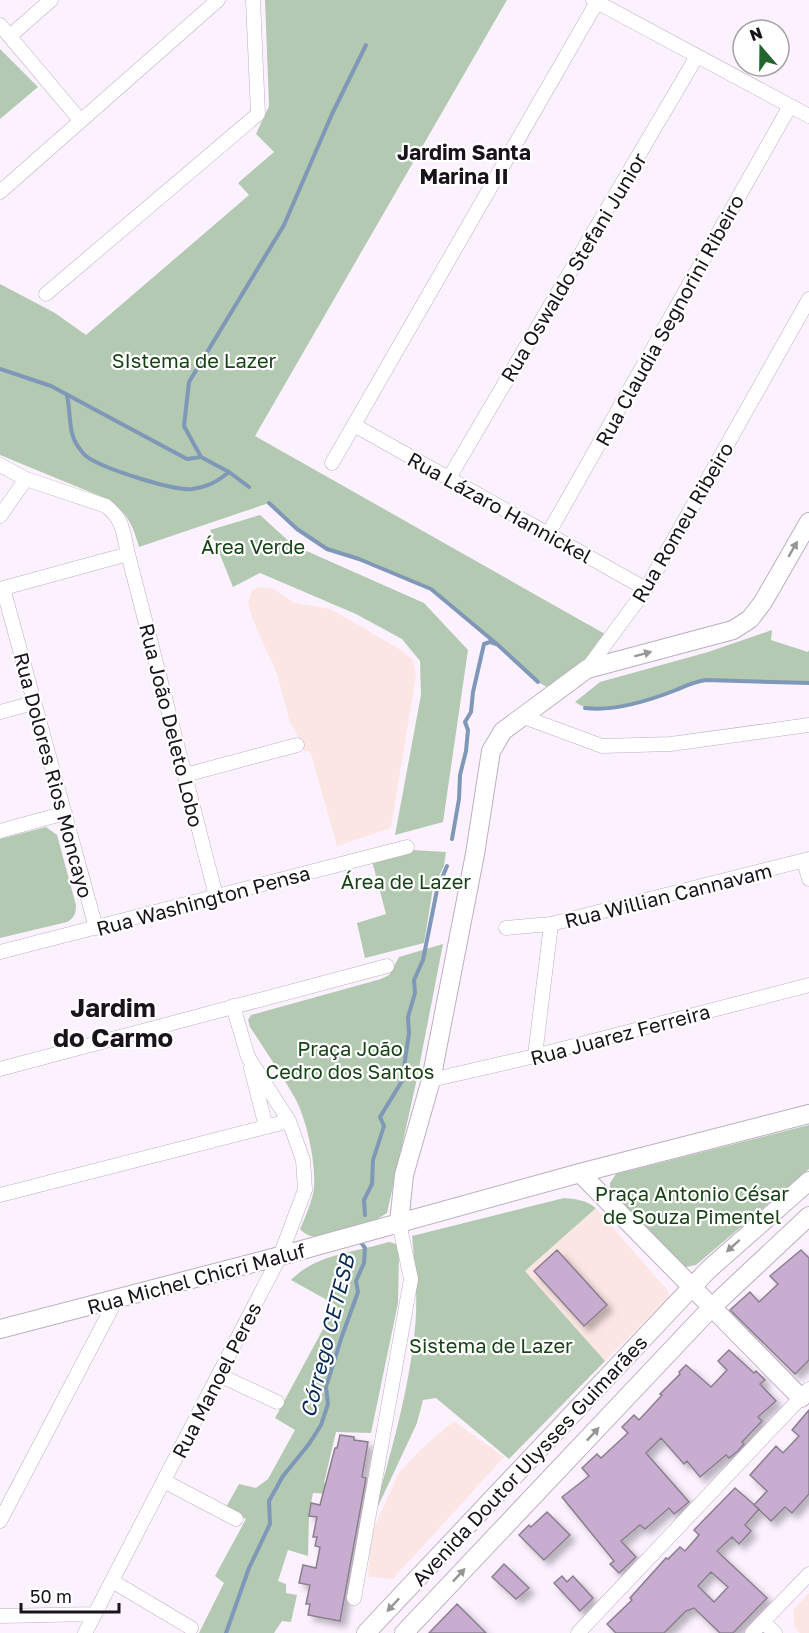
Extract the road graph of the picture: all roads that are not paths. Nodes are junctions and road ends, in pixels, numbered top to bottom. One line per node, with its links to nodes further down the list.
1 (51, 0): 6 (street)
2 (218, 0): 10 (street)
3 (253, 0): 12 (street)
4 (595, 1): 7 (street); 14 (street)
5 (0, 25): 6 (street)
6 (10, 36): 10 (street)
7 (697, 56): 8 (street); 17 (street, Rua Oswaldo Stefani Junior)
8 (790, 106): 9 (street); 21 (street, Rua Claudia Segnorini Ribeiro)
9 (809, 116)
10 (80, 120): 11 (street)
11 (0, 192)
12 (46, 294)
13 (809, 299): 24 (street, Rua Romeu Ribeiro)
14 (354, 425): 15 (street); 17 (street, Rua Lázaro Hannickel)
15 (332, 463)
16 (0, 465): 18 (street, Rua João Deleto Lobo)
17 (449, 478): 21 (street, Rua Lázaro Hannickel)
18 (26, 479): 19 (street); 22 (street, Rua João Deleto Lobo)
19 (0, 516)
20 (809, 522): 25 (street, one-way to 20)
21 (548, 534): 24 (street, Rua Lázaro Hannickel)
22 (128, 554): 23 (street); 31 (street, Rua João Deleto Lobo)
23 (1, 589): 26 (street, Rua Dolores Rios Moncayo)
24 (646, 589): 25 (street, Rua Romeu Ribeiro)
25 (583, 672): 28 (street, Rua Romeu Ribeiro)
26 (34, 703): 27 (street); 32 (street, Rua Dolores Rios Moncayo)
27 (0, 712)
28 (522, 716): 29 (street); 48 (street, Rua Romeu Ribeiro)
29 (809, 725)
30 (297, 746): 31 (street)
31 (185, 775): 37 (street, Rua João Deleto Lobo)
32 (64, 813): 33 (street); 39 (street, Rua Dolores Rios Moncayo)
33 (0, 831)
34 (407, 847): 37 (street, Rua Washington Pensa)
35 (806, 860): 36 (street); 38 (street, Rua Willian Cannavam)
36 (809, 879)
37 (216, 896): 39 (street, Rua Washington Pensa)
38 (551, 924): 40 (street); 45 (street, Rua Willian Cannavam)
39 (96, 928): 41 (street, Rua Washington Pensa)
40 (506, 928)
41 (0, 952)
42 (387, 966): 44 (street)
43 (809, 984): 45 (street, Rua Juarez Ferreira)
44 (233, 1006): 46 (street, Rua Manoel Peres); 47 (street)
45 (535, 1056): 48 (street, Rua Juarez Ferreira)
46 (248, 1057): 50 (street, Rua Manoel Peres); 51 (street, Rua Manoel Peres)
47 (0, 1069)
48 (431, 1080): 56 (street, Rua Romeu Ribeiro)
49 (809, 1114): 52 (street, Rua Michel Chicri Maluf)
50 (289, 1121): 51 (street); 57 (street, Rua Manoel Peres)
51 (266, 1127): 54 (street)
52 (580, 1173): 56 (street, Rua Michel Chicri Maluf); 58 (street)
53 (809, 1181): 58 (street, Avenida Doutor Ulysses Guimarães, one-way to 58)
54 (0, 1195)
55 (809, 1216): 60 (street, Avenida Doutor Ulysses Guimarães)
56 (399, 1223): 57 (street, Rua Michel Chicri Maluf); 70 (street)
57 (280, 1256): 59 (street, Rua Michel Chicri Maluf); 62 (street, Rua Manoel Peres)
58 (692, 1286): 60 (street); 76 (street, Avenida Doutor Ulysses Guimarães, one-way to 76)
59 (117, 1298): 61 (street, Rua Michel Chicri Maluf); 67 (street)
60 (712, 1307): 63 (street); 77 (street, Avenida Doutor Ulysses Guimarães, one-way to 60)
61 (0, 1329)
62 (219, 1374): 64 (street); 65 (street, Rua Manoel Peres)
63 (805, 1394): 78 (street)
64 (277, 1402)
65 (164, 1481): 66 (street); 69 (street, Rua Manoel Peres)
66 (236, 1520)
67 (0, 1521)
68 (809, 1574): 73 (street)
69 (112, 1581): 71 (street, Rua Manoel Peres); 74 (street)
70 (354, 1598)
71 (95, 1614): 72 (street); 75 (street, Rua Manoel Peres)
72 (0, 1616)
73 (763, 1622): 79 (street); 80 (street)
74 (191, 1628)
75 (85, 1633)
76 (366, 1633)
77 (404, 1633)
78 (578, 1633)
79 (752, 1633)
80 (774, 1633)

